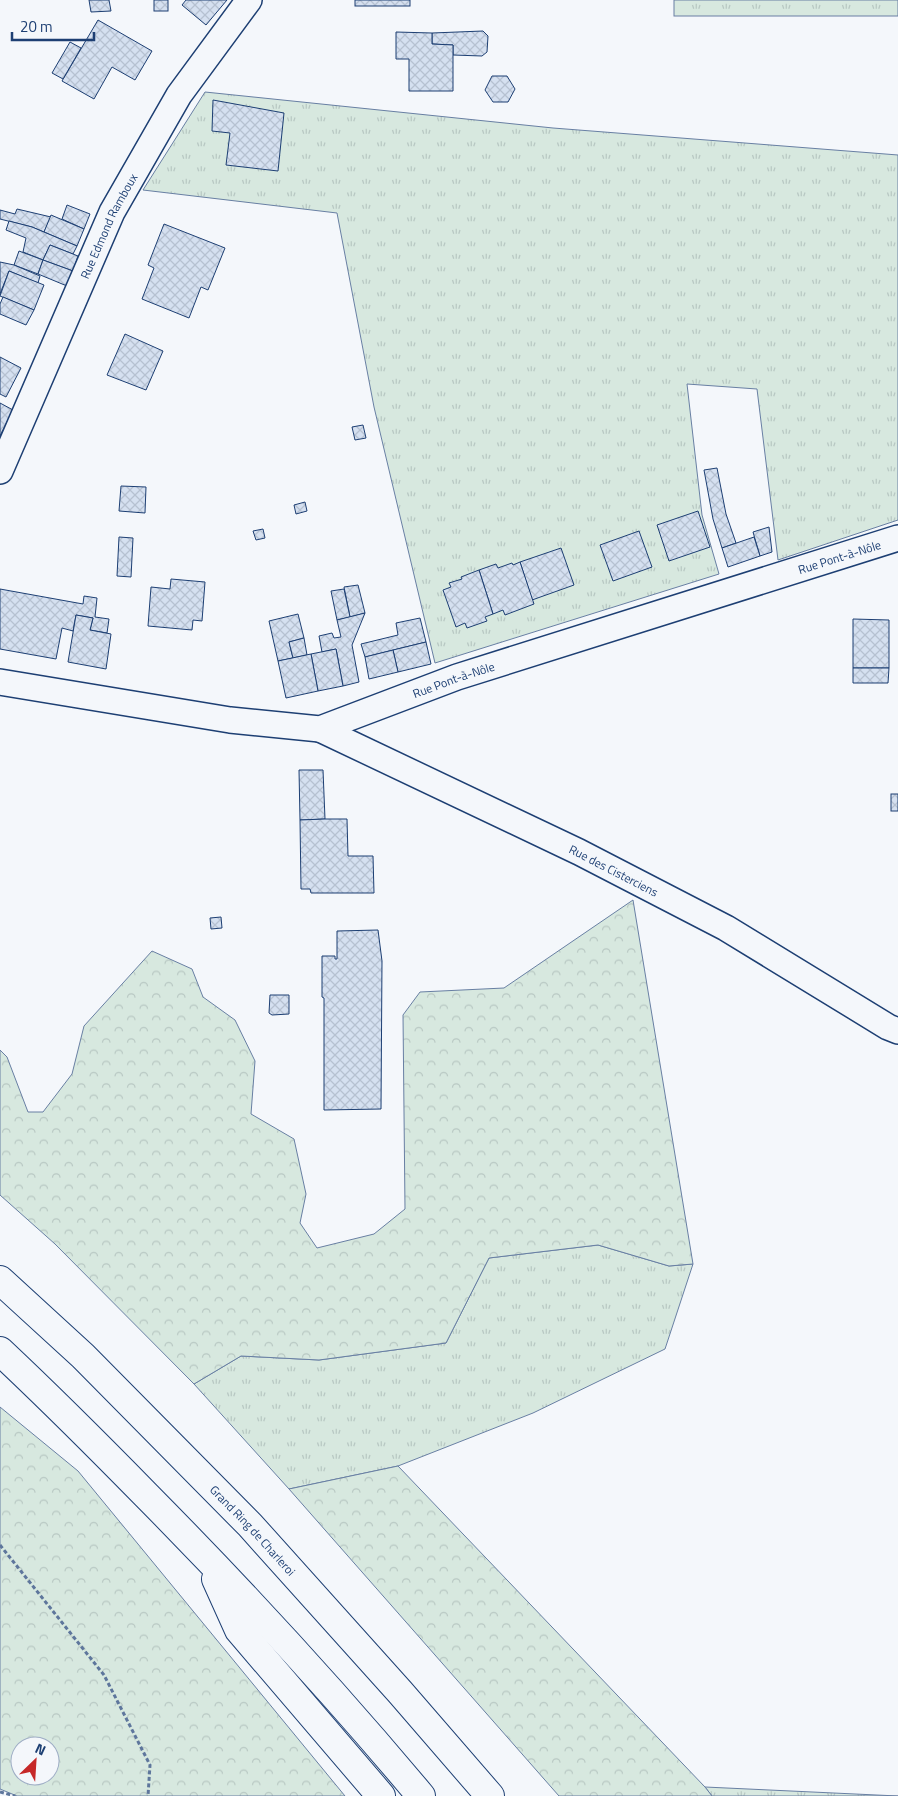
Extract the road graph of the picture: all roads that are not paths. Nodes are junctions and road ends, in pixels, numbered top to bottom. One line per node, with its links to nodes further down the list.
1 (249, 0): 2 (street, Rue Edmond Ramboux)
2 (0, 471)
3 (898, 538): 5 (street, Rue Pont-à-Nôle)
4 (0, 682): 5 (street, Rue Pont-à-Nôle)
5 (320, 729): 6 (street, Rue des Cisterciens)
6 (895, 1032)
7 (0, 1280): 12 (highway, Grand Ring de Charleroi)
8 (0, 1351): 9 (highway)
9 (205, 1554): 10 (highway); 11 (highway)
10 (381, 1796)
11 (421, 1796)
12 (490, 1796)

